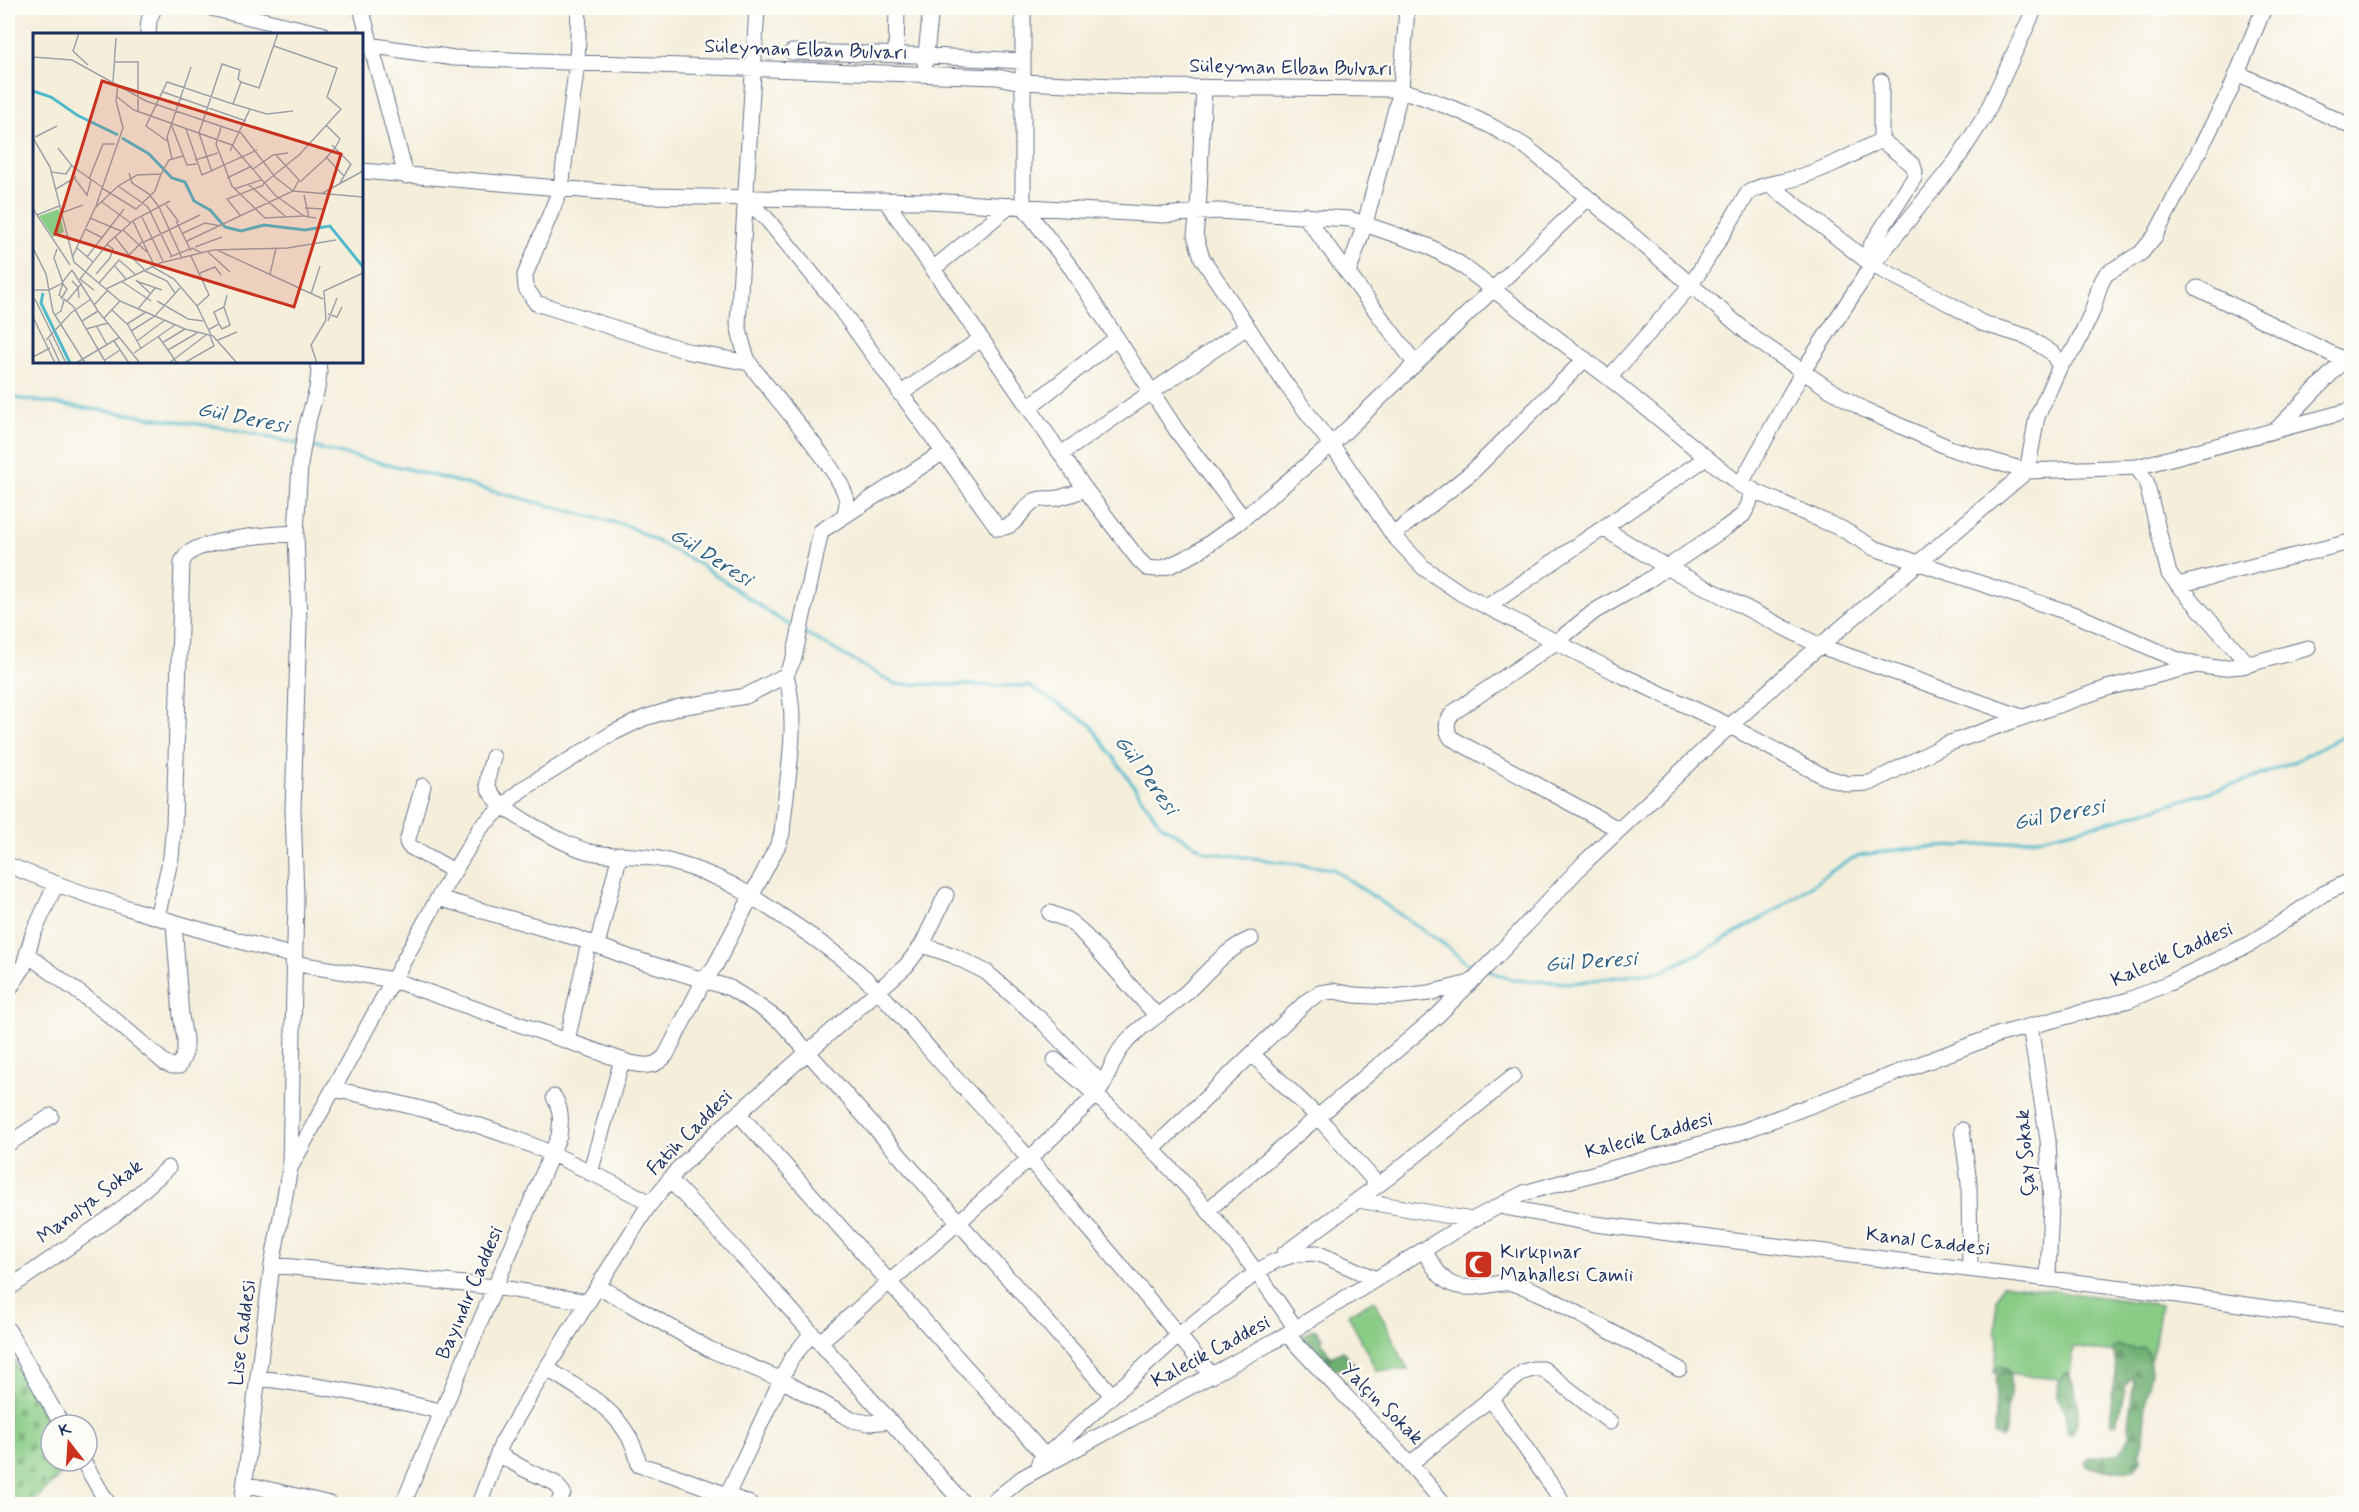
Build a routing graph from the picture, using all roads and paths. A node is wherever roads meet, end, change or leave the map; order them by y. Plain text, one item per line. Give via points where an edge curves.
1 (154, 8) edge
2 (211, 8) edge
3 (361, 8) edge
4 (579, 8) edge
5 (757, 8) edge
6 (897, 8) edge
7 (931, 8) edge
8 (1023, 8) edge
9 (1407, 8) edge
10 (2035, 8) edge
11 (2264, 8) edge
12 (148, 33) edge
13 (318, 33) edge
14 (367, 46) edge
15 (792, 52) dead end
16 (896, 55) junction
17 (926, 56) junction
18 (1022, 61) junction
19 (577, 63) junction
20 (755, 69) junction
21 (2237, 74) junction
22 (924, 75) junction
23 (1881, 81) dead end
24 (1021, 82) junction
25 (1204, 87) junction
26 (1401, 90) junction
27 (2352, 127) edge
28 (1881, 140) junction
29 (363, 171) edge
30 (406, 176) junction
31 (1770, 185) junction
32 (561, 188) junction
33 (1588, 198) junction
34 (745, 199) junction
35 (886, 201) junction
36 (1017, 205) junction
37 (1198, 212) junction
38 (1304, 215) junction
39 (1365, 223) junction
40 (1870, 263) junction
41 (933, 269) junction
42 (1348, 274) junction
43 (1691, 285) junction
44 (1493, 288) junction
45 (2197, 288) dead end
46 (1247, 327) junction
47 (1117, 338) junction
48 (981, 339) junction
49 (2348, 356) edge
50 (1585, 359) junction
51 (318, 363) edge
52 (749, 363) junction
53 (1415, 363) junction
54 (2060, 366) junction
55 (1803, 371) junction
56 (1609, 378) junction
57 (1152, 392) junction
58 (900, 394) junction
59 (1029, 407) junction
60 (2352, 410) edge
61 (2275, 431) junction
62 (1330, 445) junction
63 (942, 453) junction
64 (1061, 454) junction
65 (1706, 458) junction
66 (2137, 467) junction
67 (2027, 471) junction
68 (1746, 487) junction
69 (1085, 489) junction
70 (844, 516) junction
71 (1244, 518) junction
72 (1603, 528) junction
73 (296, 532) junction
74 (1393, 535) junction
75 (2350, 542) edge
76 (1919, 563) junction
77 (1668, 568) junction
78 (2178, 585) junction
79 (1487, 607) junction
80 (1556, 642) junction
81 (1820, 646) junction
82 (2308, 648) dead end
83 (2248, 664) junction
84 (2196, 665) junction
85 (786, 675) junction
86 (2022, 717) junction
87 (1730, 726) junction
88 (494, 757) dead end
89 (423, 786) dead end
90 (503, 805) junction
91 (1618, 829) junction
92 (620, 854) junction
93 (8, 865) edge
94 (454, 871) junction
95 (2352, 880) edge
96 (56, 884) junction
97 (946, 895) dead end
98 (751, 896) junction
99 (438, 898) junction
100 (1050, 914) dead end
101 (157, 917) junction
102 (174, 923) junction
103 (1251, 939) dead end
104 (593, 944) junction
105 (922, 945) junction
106 (28, 955) junction
107 (293, 960) junction
108 (393, 980) junction
109 (705, 980) junction
110 (1470, 983) junction
111 (878, 990) junction
112 (8, 991) edge
113 (1157, 1016) junction
114 (2030, 1026) junction
115 (567, 1041) junction
116 (807, 1053) junction
117 (1252, 1054) junction
118 (622, 1060) junction
119 (1054, 1060) dead end
120 (1513, 1076) dead end
121 (333, 1089) junction
122 (1100, 1090) junction
123 (554, 1097) dead end
124 (738, 1113) junction
125 (51, 1116) dead end
126 (1318, 1117) junction
127 (1962, 1130) dead end
128 (8, 1144) edge
129 (1153, 1149) junction
130 (552, 1154) junction
131 (1028, 1158) junction
132 (168, 1168) dead end
133 (290, 1171) junction
134 (590, 1173) junction
135 (669, 1180) junction
136 (1378, 1185) junction
137 (1358, 1200) junction
138 (651, 1203) junction
139 (1499, 1206) junction
140 (1209, 1209) junction
141 (1472, 1220) junction
142 (958, 1221) junction
143 (1425, 1251) junction
144 (1275, 1261) junction
145 (272, 1265) junction
146 (1970, 1269) junction
147 (1258, 1271) junction
148 (2048, 1278) junction
149 (1376, 1279) junction
150 (889, 1282) junction
151 (598, 1286) junction
152 (495, 1287) junction
153 (8, 1289) edge
154 (588, 1302) junction
155 (2352, 1320) edge
156 (8, 1330) edge
157 (1292, 1332) junction
158 (1179, 1335) junction
159 (816, 1338) junction
160 (546, 1368) junction
161 (1679, 1369) dead end
162 (1212, 1376) junction
163 (259, 1378) junction
164 (782, 1380) junction
165 (1112, 1395) junction
166 (1491, 1399) junction
167 (443, 1412) junction
168 (55, 1413) edge
169 (891, 1421) junction
170 (1610, 1422) dead end
171 (498, 1454) junction
172 (1045, 1456) junction
173 (1411, 1463) junction
174 (90, 1473) edge
175 (1022, 1478) junction
176 (245, 1484) junction
177 (727, 1494) junction
178 (1561, 1499) dead end
179 (108, 1504) edge
180 (243, 1504) edge
181 (330, 1504) edge
182 (403, 1504) edge
183 (478, 1504) edge
184 (558, 1504) edge
185 (750, 1504) edge
186 (964, 1504) edge
187 (990, 1504) edge
188 (1444, 1504) edge

1 - 12 street
2 - 13 street
3 - 14 street
4 - 19 street
5 - 20 street
6 - 16 street
7 - 17 street
8 - 18 street
9 - 26 street
10 - 40 street via 1985,117 1956,161
11 - 21 street
14 - 19 street, Süleyman Elban Bulvarı via 454,58
14 - 30 street
15 - 16 street
16 - 17 street
17 - 18 street
17 - 22 street
18 - 24 street
19 - 20 street, Süleyman Elban Bulvarı
19 - 32 street
20 - 22 street, Süleyman Elban Bulvarı
20 - 34 street
21 - 27 street
21 - 54 street via 2151,242 2135,258 2106,274 2075,348
22 - 24 street, Süleyman Elban Bulvarı via 997,77
23 - 28 street
24 - 25 street, Süleyman Elban Bulvarı
24 - 36 street
25 - 26 street, Süleyman Elban Bulvarı
25 - 37 street
26 - 33 street, Süleyman Elban Bulvarı via 1491,126 1525,146
26 - 39 street
28 - 31 street via 1819,170
28 - 40 street via 1913,165 1915,172 1870,247
29 - 30 street
30 - 32 street
31 - 40 street
31 - 43 street via 1744,196
32 - 34 street
32 - 52 street via 525,275 526,288 536,303 690,352
33 - 43 street, Süleyman Elban Bulvarı
33 - 44 street
34 - 35 street
34 - 52 street via 738,324
34 - 58 street via 823,286
35 - 36 street
35 - 41 street
36 - 37 street via 1162,215
36 - 41 street
36 - 47 street via 1072,269
37 - 38 street
37 - 46 street via 1195,235 1202,258
38 - 39 street
38 - 42 street
39 - 42 street
39 - 44 street via 1428,246
40 - 54 street via 1982,323 2028,337 2052,353
40 - 55 street
41 - 48 street
42 - 53 street
43 - 55 street, Süleyman Elban Bulvarı via 1755,339
43 - 56 street
44 - 50 street
44 - 53 street
45 - 49 street
46 - 57 street
46 - 62 street
47 - 57 street
47 - 59 street
48 - 58 street
48 - 59 street
49 - 61 street
50 - 56 street
50 - 74 street via 1472,472
51 - 73 street via 317,390 300,464
52 - 70 street via 838,482 847,503
53 - 62 street
54 - 67 street via 2037,417
55 - 67 street, Süleyman Elban Bulvarı via 1875,414 1952,449
55 - 68 street
56 - 65 street
57 - 64 street
57 - 71 street
58 - 63 street
59 - 64 street
60 - 61 street, Süleyman Elban Bulvarı
61 - 66 street, Süleyman Elban Bulvarı
62 - 71 street
62 - 74 street
63 - 69 street via 998,528 1015,523 1024,509 1037,500 1056,499
63 - 70 street
64 - 69 street
65 - 68 street
65 - 72 street
66 - 67 street, Süleyman Elban Bulvarı
66 - 78 street via 2145,481 2167,569
67 - 76 street
68 - 76 street via 1842,529 1874,548
68 - 77 street via 1749,504 1743,515
69 - 71 street via 1147,568 1169,566 1196,553
70 - 85 street via 821,531 794,658
72 - 77 street
72 - 79 street
73 - 101 street via 213,543 188,554 182,562 174,824
73 - 107 street via 299,623
74 - 79 street via 1437,579
75 - 78 street
76 - 81 street
76 - 84 street via 2079,616
77 - 80 street via 1595,611
77 - 81 street
78 - 83 street
79 - 80 street
80 - 87 street
80 - 91 street via 1454,712 1448,719 1448,733
81 - 86 street
81 - 87 street
82 - 83 street
83 - 84 street via 2217,668
84 - 86 street via 2107,688
85 - 90 street via 746,696 680,706 644,718 574,756
85 - 98 street via 792,728 782,833
86 - 87 street via 1947,744 1870,783 1848,784 1825,777
87 - 91 street
88 - 90 street via 488,786
89 - 94 street via 407,842
90 - 92 street via 562,843 591,852
90 - 94 street via 480,828
91 - 110 street
92 - 98 street via 685,867
92 - 104 street
93 - 96 street
94 - 99 street
95 - 114 street, Kalecik Caddesi via 2323,894 2252,943 2169,983 2129,1000
96 - 101 street
96 - 106 street via 33,934
97 - 105 street, Fatih Caddesi
98 - 109 street
98 - 111 street via 821,944
99 - 104 street
99 - 108 street
100 - 113 street via 1068,920 1080,930
101 - 102 street
102 - 106 street via 185,1039 185,1053 179,1066 165,1063 108,1014
102 - 107 street
103 - 113 street via 1236,945 1195,986
104 - 109 street
104 - 115 street
105 - 111 street, Fatih Caddesi via 906,966
105 - 122 street via 986,972 1042,1021
106 - 112 street
107 - 108 street
107 - 133 street
108 - 115 street
108 - 121 street
109 - 116 street via 729,988 760,1006 781,1022
109 - 118 street via 659,1064 647,1066
110 - 117 street via 1393,997 1320,993
110 - 126 street
111 - 116 street, Fatih Caddesi
111 - 131 street
113 - 122 street via 1123,1045
114 - 139 street, Kalecik Caddesi via 1730,1136 1542,1187
114 - 148 street, Çay Sokak via 2048,1140
115 - 118 street
116 - 124 street, Fatih Caddesi
116 - 142 street
117 - 126 street
117 - 129 street
118 - 134 street
119 - 122 street
120 - 136 street
121 - 130 street via 418,1107
121 - 133 street
122 - 129 street, Yalçın Sokak
122 - 131 street
123 - 130 street, Bayındır Caddesi via 561,1118 560,1136
124 - 135 street, Fatih Caddesi
124 - 150 street
125 - 128 street
126 - 136 street
126 - 140 street
127 - 146 street via 1969,1183
129 - 140 street, Yalçın Sokak
130 - 134 street
130 - 152 street, Bayındır Caddesi
131 - 142 street
131 - 158 street
132 - 153 street, Manolya Sokak via 117,1213
133 - 145 street, Lise Caddesi
134 - 138 street
135 - 138 street, Fatih Caddesi
135 - 159 street
136 - 137 street
137 - 141 street
137 - 144 street
138 - 151 street, Fatih Caddesi
139 - 141 street, Kalecik Caddesi
139 - 146 street, Kanal Caddesi via 1595,1224
140 - 147 street, Yalçın Sokak
141 - 143 street, Kalecik Caddesi
142 - 150 street
142 - 165 street
143 - 149 street, Kalecik Caddesi
143 - 161 street via 1441,1278 1450,1284 1466,1288 1511,1283 1526,1287
144 - 147 street
144 - 149 street via 1317,1253
145 - 152 street
145 - 163 street, Lise Caddesi
146 - 148 street, Kanal Caddesi
147 - 157 street, Yalçın Sokak
147 - 158 street
148 - 155 street, Kanal Caddesi
149 - 157 street, Kalecik Caddesi
150 - 159 street
150 - 172 street
151 - 154 street, Fatih Caddesi
151 - 164 street via 709,1349
152 - 154 street
152 - 167 street, Bayındır Caddesi
154 - 160 street, Fatih Caddesi
156 - 168 street
157 - 162 street, Kalecik Caddesi
157 - 173 street, Yalçın Sokak via 1330,1382
158 - 162 street
158 - 165 street
159 - 164 street via 791,1359
159 - 169 street
160 - 171 street, Fatih Caddesi
160 - 177 street via 616,1417 629,1435 639,1465
162 - 175 street, Kalecik Caddesi
163 - 167 street via 331,1387
163 - 176 street, Lise Caddesi
164 - 169 street via 852,1420 869,1424
164 - 177 street
165 - 172 street
166 - 170 street via 1523,1372 1543,1369
166 - 173 street
166 - 178 street
167 - 182 street, Bayındır Caddesi
169 - 186 street
171 - 183 street, Fatih Caddesi
171 - 184 street via 555,1483 562,1493
172 - 175 street
173 - 188 street, Yalçın Sokak
174 - 179 street
175 - 187 street, Kalecik Caddesi
176 - 180 street, Lise Caddesi
176 - 181 street
177 - 185 street

